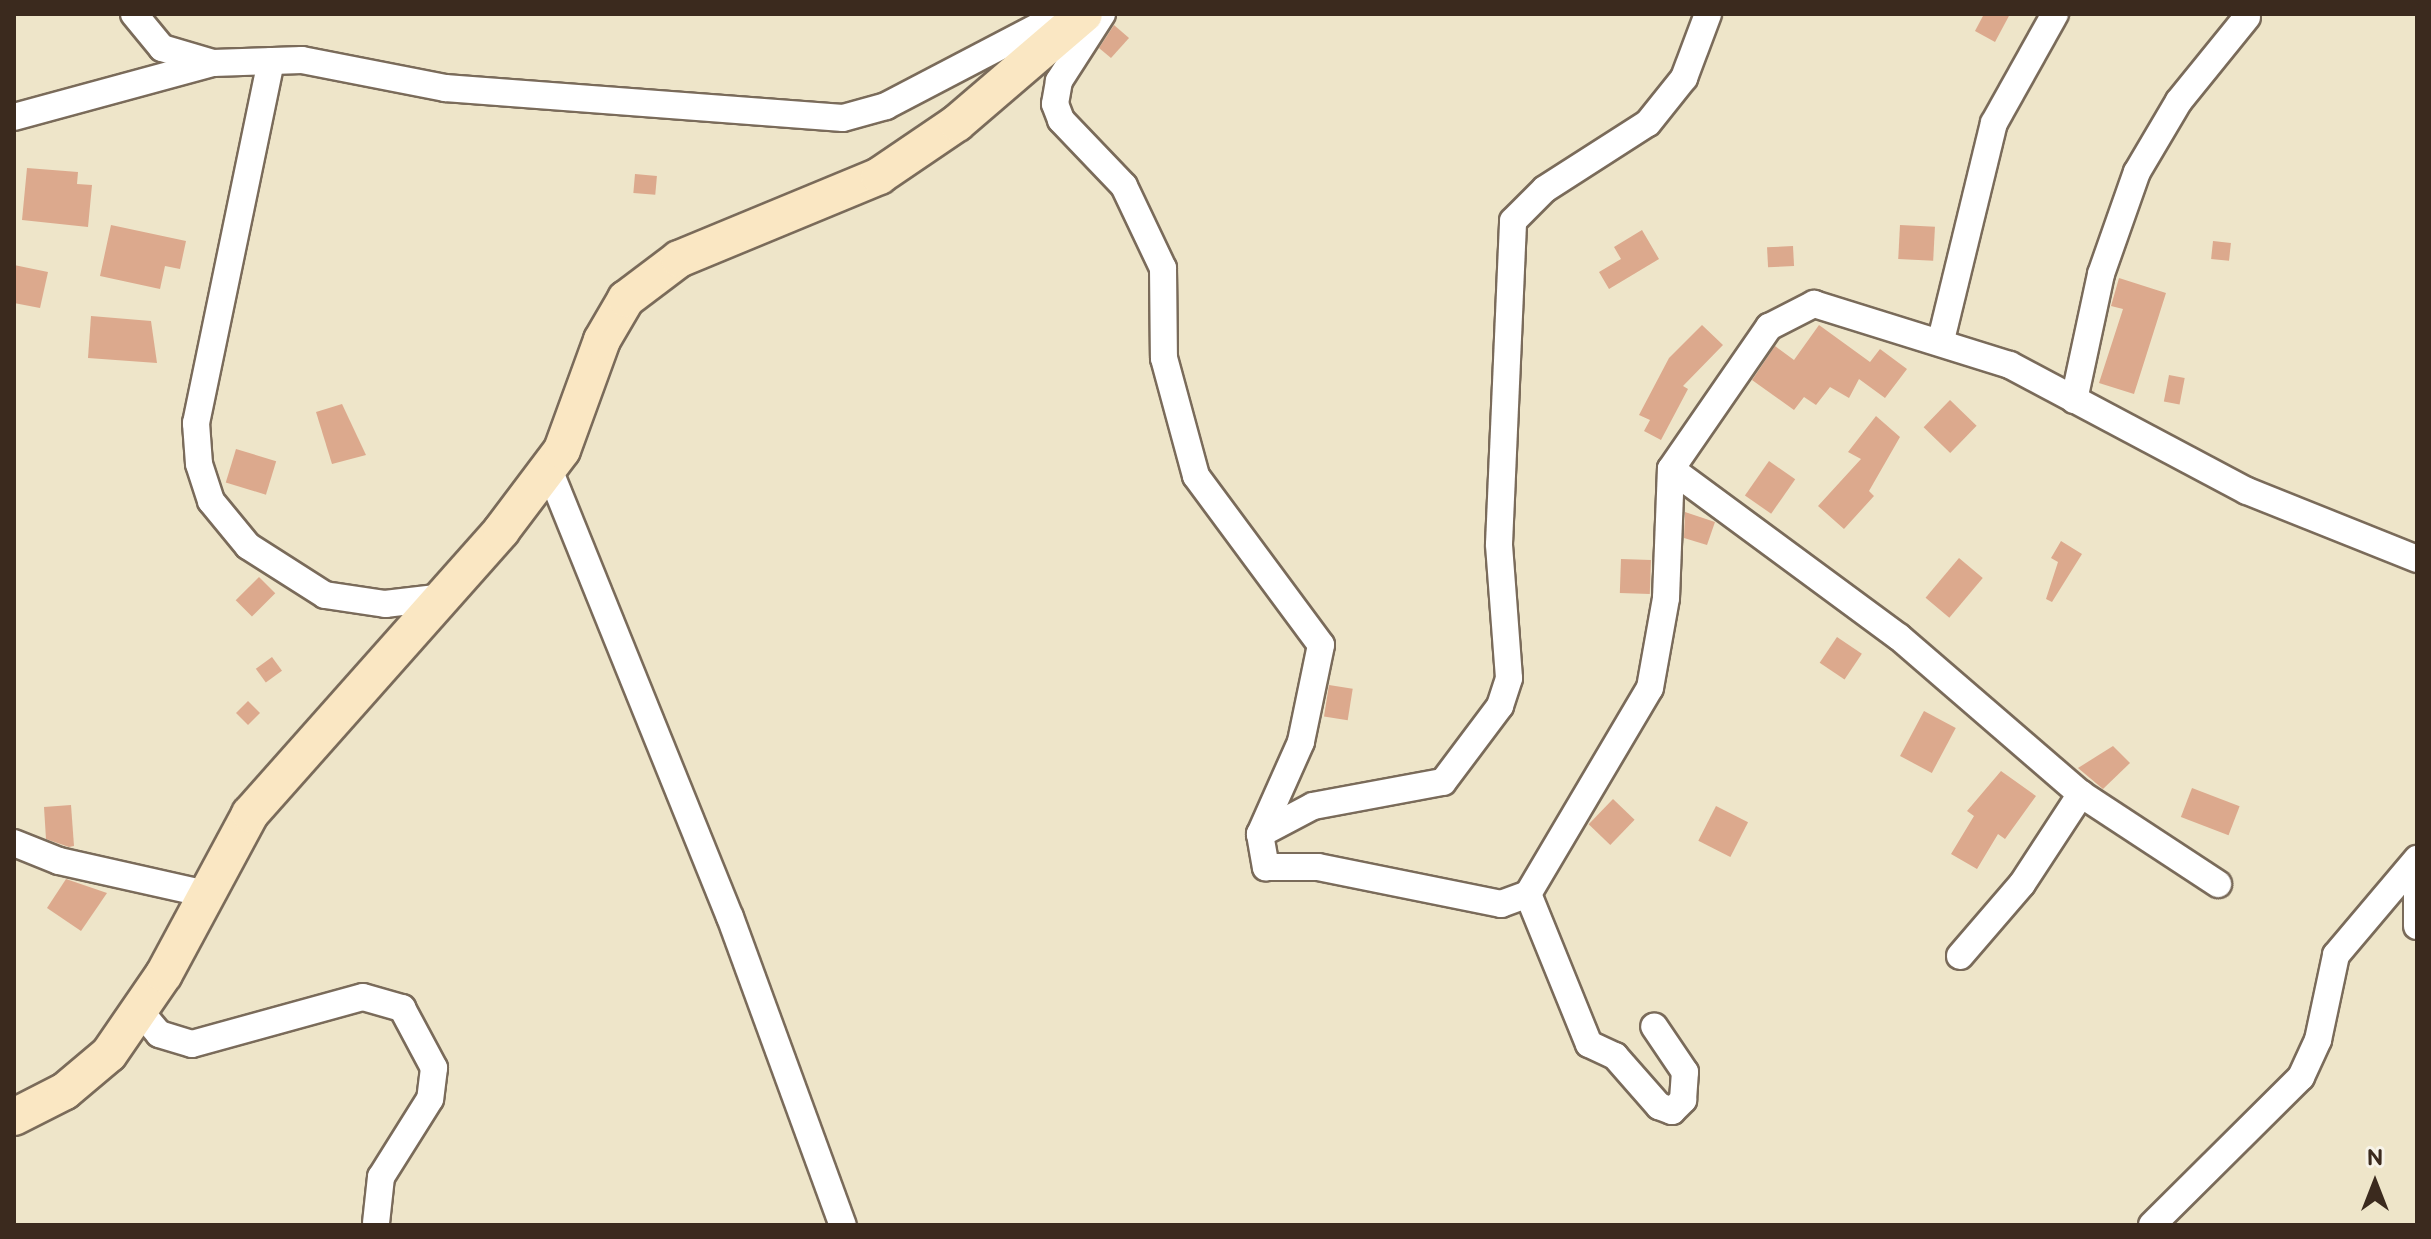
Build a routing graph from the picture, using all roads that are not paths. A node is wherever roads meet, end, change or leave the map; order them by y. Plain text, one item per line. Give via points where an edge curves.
1 (134, 14) edge
2 (1062, 14) edge
3 (1084, 14) edge
4 (1102, 14) edge
5 (1708, 14) edge
6 (2055, 14) edge
7 (2247, 17) dead end
8 (271, 61) junction
9 (213, 63) junction
10 (14, 117) edge
11 (1941, 340) junction
12 (2074, 400) junction
13 (548, 467) junction
14 (1671, 469) junction
15 (2417, 559) edge
16 (443, 597) junction
17 (2081, 794) junction
18 (1260, 834) junction
19 (14, 843) edge
20 (2417, 859) edge
21 (2417, 878) edge
22 (2218, 884) dead end
23 (202, 893) junction
24 (1528, 894) junction
25 (2417, 926) edge
26 (1960, 956) dead end
27 (139, 1010) junction
28 (1654, 1026) dead end
29 (14, 1117) edge
30 (376, 1223) edge
31 (843, 1225) edge
32 (2152, 1225) edge

1 - 9 street via 162,48
2 - 8 street via 886,106 843,118 445,88 302,60
3 - 13 street via 957,123 879,176 647,279 602,340 562,450
4 - 18 street via 1059,81 1055,104 1061,120 1124,186 1163,268 1164,358 1196,476 1321,645 1301,742
5 - 18 street via 1684,78 1648,123 1545,189 1513,221 1499,544 1509,678 1500,706 1443,782 1313,806
6 - 11 street via 1994,123
7 - 12 street via 2179,101 2137,172 2101,274
8 - 9 street
8 - 16 street via 207,360 196,423 199,464 211,501 248,546 325,595 385,604
9 - 10 street
11 - 12 street
11 - 14 street via 1814,304 1769,327
12 - 15 street via 2247,491
13 - 16 street
13 - 31 street via 730,917
14 - 17 street via 1899,637
14 - 24 street via 1666,598 1650,688
16 - 23 street via 250,814
17 - 22 street
17 - 26 street via 2022,884
18 - 24 street via 1258,857 1286,872 1318,867 1501,904
19 - 23 street via 59,861
20 - 32 street via 2336,955 2318,1040 2301,1077
21 - 25 street
23 - 27 street
24 - 28 street via 1589,1044 1615,1056 1672,1111 1683,1100 1685,1072
27 - 29 street via 109,1054 65,1091
27 - 30 street via 159,1034 192,1044 363,997 402,1008 434,1068 430,1099 381,1177

